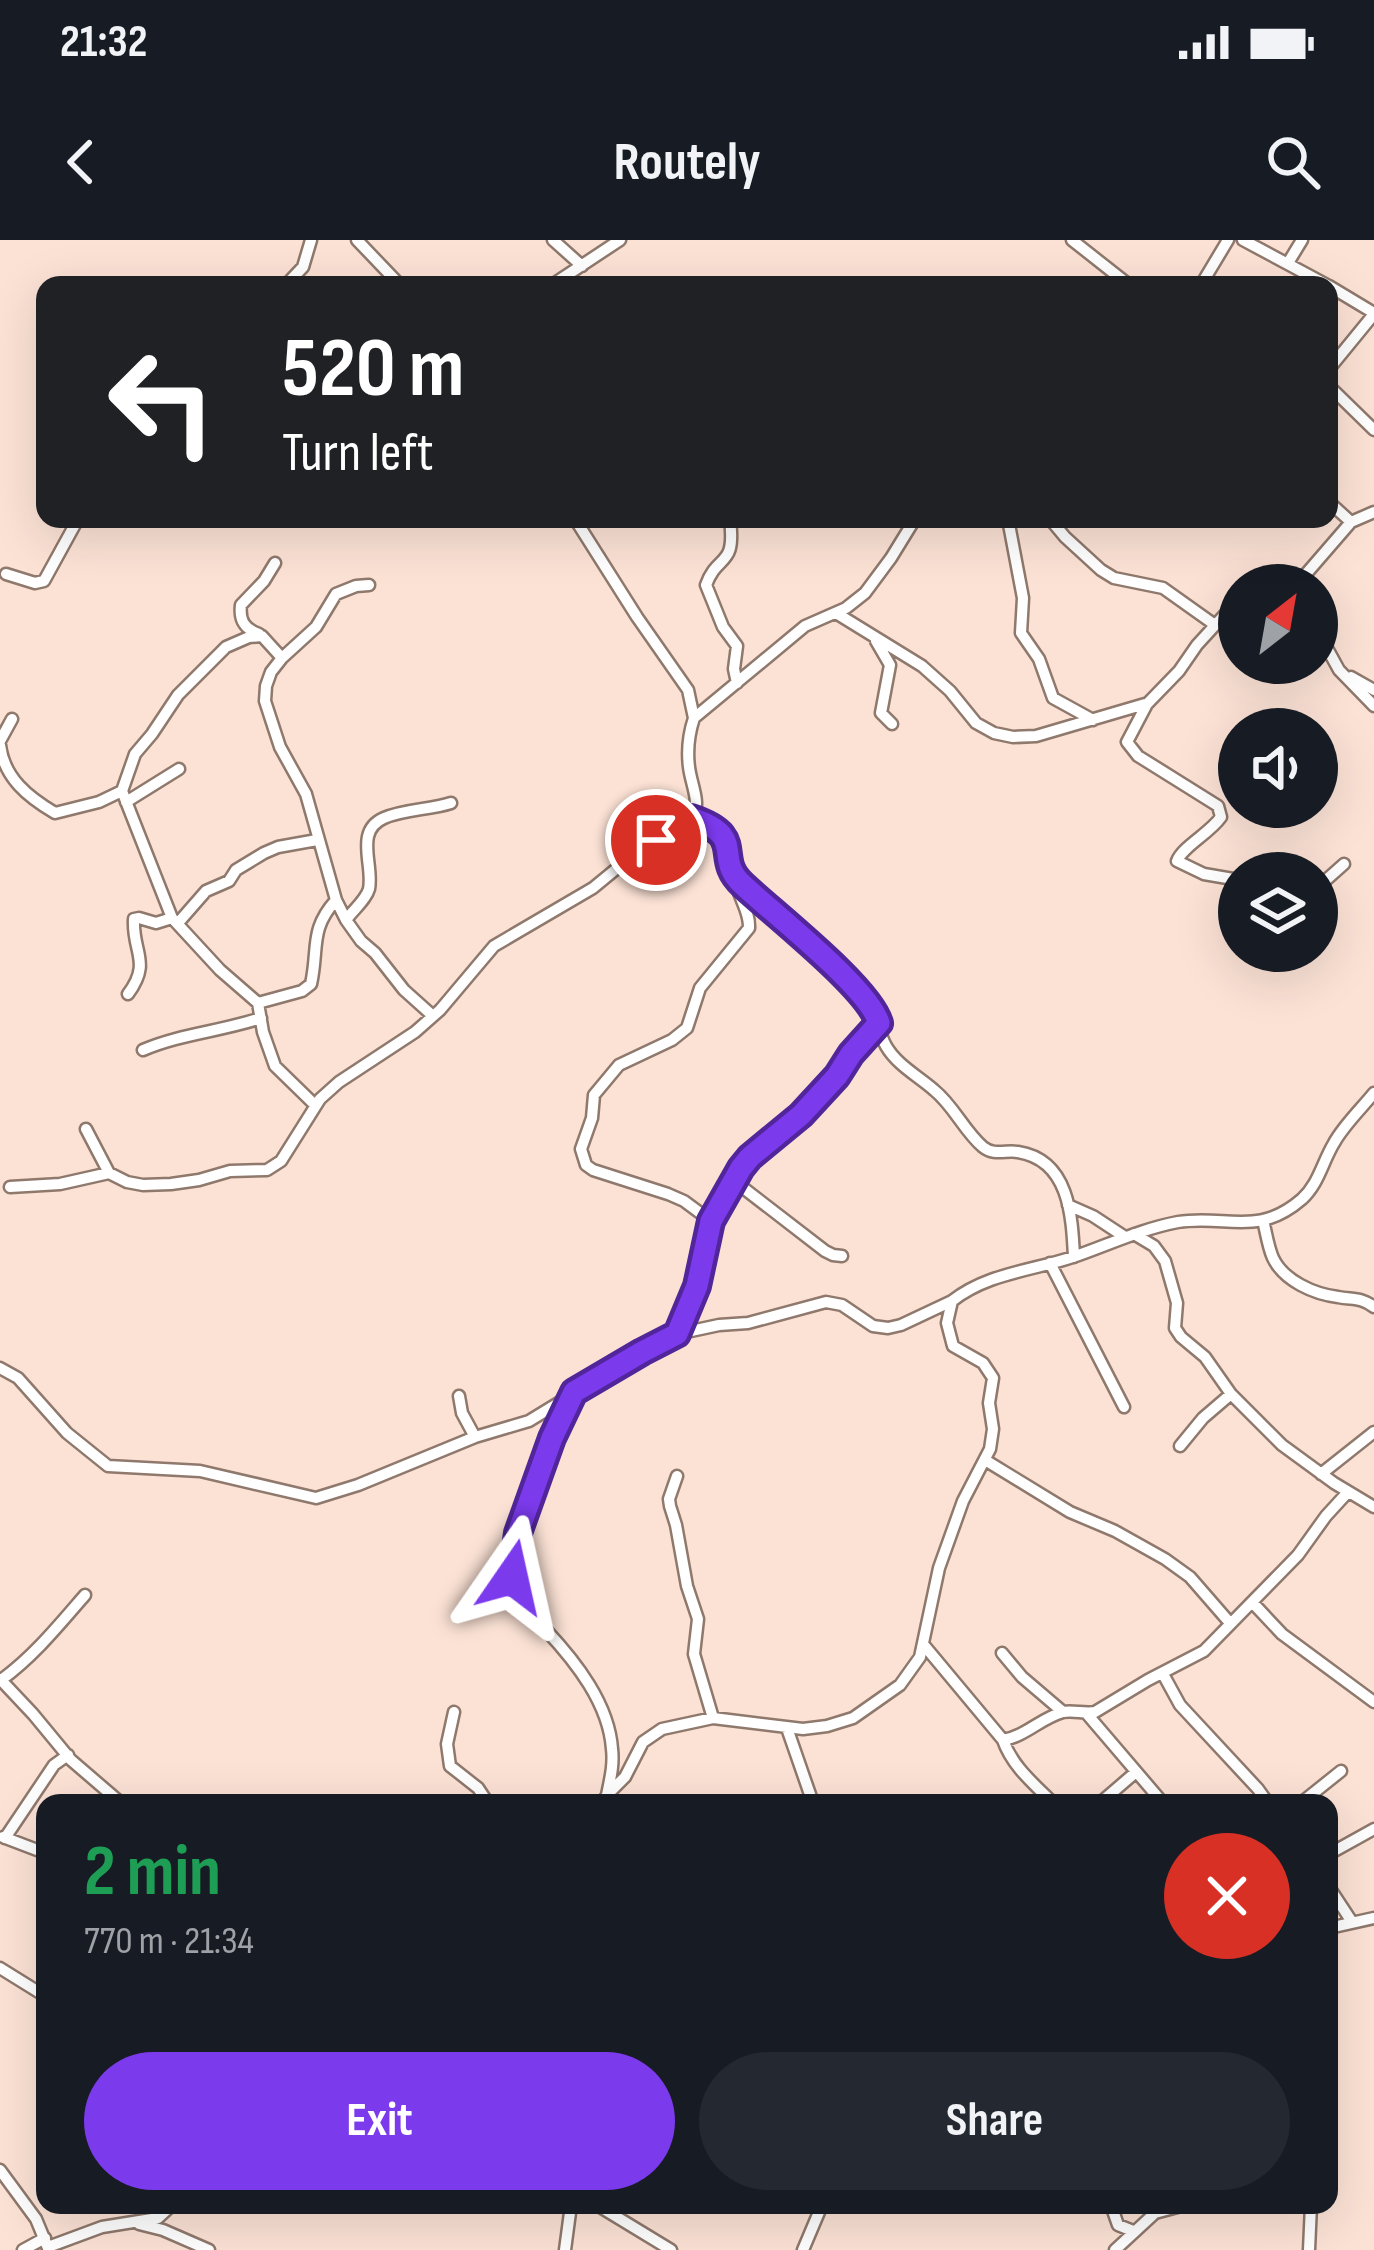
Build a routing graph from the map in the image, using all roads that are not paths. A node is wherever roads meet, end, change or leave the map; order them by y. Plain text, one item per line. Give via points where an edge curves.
1 (311, 240) edge
2 (356, 240) edge
3 (553, 240) edge
4 (620, 240) edge
5 (1073, 240) edge
6 (1228, 240) edge
7 (1243, 240) edge
8 (1303, 240) edge
9 (1288, 263) junction
10 (581, 266) junction
11 (294, 276) edge
12 (391, 276) edge
13 (566, 276) edge
14 (1118, 276) edge
15 (1206, 276) edge
16 (1311, 276) edge
17 (1338, 292) edge
18 (1374, 314) edge
19 (1338, 358) edge
20 (1338, 395) edge
21 (1374, 430) edge
22 (1338, 510) edge
23 (1374, 512) edge
24 (1351, 522) junction
25 (73, 528) edge
26 (580, 528) edge
27 (731, 528) edge
28 (909, 528) edge
29 (1010, 528) edge
30 (1057, 528) edge
31 (275, 563) dead end
32 (1318, 564) edge
33 (6, 574) dead end
34 (369, 585) dead end
35 (836, 613) junction
36 (1218, 622) edge
37 (1215, 625) junction
38 (262, 636) junction
39 (874, 638) junction
40 (282, 658) junction
41 (1339, 670) joint
42 (737, 683) junction
43 (688, 690) junction
44 (1374, 690) edge
45 (720, 697) junction
46 (1147, 704) junction
47 (1374, 706) edge
48 (694, 718) junction
49 (12, 719) dead end
50 (1093, 720) junction
51 (892, 724) dead end
52 (0, 743) edge
53 (179, 769) dead end
54 (124, 796) junction
55 (451, 803) dead end
56 (691, 818) junction
57 (317, 840) junction
58 (1344, 864) dead end
59 (1338, 869) edge
60 (1218, 876) edge
61 (736, 879) junction
62 (336, 900) junction
63 (346, 920) junction
64 (175, 921) junction
65 (128, 994) dead end
66 (258, 1003) junction
67 (433, 1016) junction
68 (261, 1018) junction
69 (879, 1023) junction
70 (143, 1050) dead end
71 (1374, 1093) edge
72 (315, 1105) junction
73 (86, 1130) dead end
74 (109, 1173) junction
75 (734, 1180) junction
76 (10, 1187) dead end
77 (1069, 1204) junction
78 (1263, 1220) junction
79 (711, 1221) junction
80 (1129, 1235) junction
81 (842, 1256) dead end
82 (1074, 1257) junction
83 (1050, 1263) junction
84 (952, 1301) junction
85 (1374, 1307) edge
86 (677, 1334) junction
87 (0, 1369) edge
88 (574, 1392) junction
89 (1232, 1394) junction
90 (458, 1396) dead end
91 (1124, 1407) dead end
92 (1374, 1432) edge
93 (476, 1437) junction
94 (1180, 1445) dead end
95 (985, 1460) junction
96 (1321, 1474) junction
97 (677, 1476) dead end
98 (1348, 1492) junction
99 (1374, 1507) edge
100 (85, 1595) dead end
101 (1252, 1602) junction
102 (1230, 1623) junction
103 (923, 1644) junction
104 (1002, 1653) dead end
105 (1163, 1674) junction
106 (0, 1680) edge
107 (1374, 1702) edge
108 (454, 1712) dead end
109 (1063, 1712) junction
110 (1088, 1714) junction
111 (713, 1718) junction
112 (787, 1728) junction
113 (1004, 1740) junction
114 (68, 1755) junction
115 (1341, 1771) dead end
116 (1136, 1772) junction
117 (110, 1794) edge
118 (482, 1794) edge
119 (605, 1794) edge
120 (609, 1794) edge
121 (809, 1794) edge
122 (1044, 1794) edge
123 (1110, 1794) edge
124 (1155, 1794) edge
125 (1262, 1794) edge
126 (1312, 1794) edge
127 (1374, 1829) edge
128 (2, 1837) edge
129 (1338, 1849) edge
130 (36, 1850) edge
131 (1338, 1901) edge
132 (1374, 1918) edge
133 (1352, 1922) junction
134 (1338, 1926) edge
135 (0, 1968) edge
136 (36, 1990) edge
137 (0, 2170) edge
138 (162, 2214) edge
139 (570, 2214) edge
140 (612, 2214) edge
141 (818, 2214) edge
142 (1114, 2214) edge
143 (1154, 2214) edge
144 (1311, 2214) edge
145 (136, 2223) junction
146 (1133, 2231) junction
147 (47, 2245) edge
148 (23, 2250) edge
149 (209, 2250) edge
150 (565, 2250) edge
151 (671, 2250) edge
152 (803, 2250) edge
153 (1115, 2250) edge
154 (1309, 2250) edge

1 - 11 street
2 - 12 street
3 - 10 street
4 - 10 street
5 - 14 street
6 - 15 street
7 - 9 street
8 - 9 street
9 - 16 street
10 - 13 street
17 - 18 street
18 - 19 street
20 - 21 street
22 - 24 street
23 - 24 street
24 - 32 street
25 - 33 street via 44,581
26 - 43 street
27 - 42 street via 732,548 706,585 736,646
28 - 35 street via 865,593
29 - 50 street via 1021,633 1053,698
30 - 37 street via 1114,578 1162,588
31 - 38 street via 241,605 245,627
34 - 40 street via 336,594
35 - 39 street
35 - 42 street via 805,626
36 - 37 street
37 - 46 street
38 - 40 street
38 - 54 street via 226,647 178,695 135,754
39 - 50 street via 922,666 994,733 1036,736
39 - 51 street via 890,665 880,704
40 - 57 street via 265,701
41 - 44 street
41 - 47 street
42 - 45 street
43 - 45 street
43 - 48 street
45 - 48 street
46 - 50 street
46 - 60 street via 1127,742 1218,806 1217,823 1178,861
48 - 56 street via 688,764 698,809
49 - 52 street
52 - 54 street via 3,765 23,792 56,813
53 - 54 street
54 - 64 street
55 - 63 street via 371,828 369,887
56 - 61 street via 721,833
56 - 67 street via 504,939
57 - 62 street
57 - 64 street via 272,849
58 - 59 street
61 - 69 street via 869,1003
61 - 79 street via 749,928 700,988 687,1028 619,1065 594,1095 581,1150 593,1170 668,1194
62 - 63 street
62 - 66 street via 317,930 311,984
63 - 67 street
64 - 65 street via 133,922 142,967
64 - 66 street
66 - 68 street
67 - 72 street
68 - 70 street
68 - 72 street via 275,1066
69 - 75 street
69 - 77 street via 886,1047 981,1146 1047,1165
71 - 78 street via 1336,1138 1312,1188
72 - 74 street via 267,1170 143,1185
73 - 74 street
74 - 76 street
75 - 79 street
75 - 81 street
77 - 80 street
77 - 82 street
78 - 80 street via 1180,1222
78 - 85 street via 1274,1261 1288,1277
79 - 86 street
80 - 82 street
80 - 89 street via 1166,1261 1175,1328
82 - 83 street
83 - 84 street via 998,1276
83 - 91 street
84 - 86 street via 888,1328 835,1302
84 - 95 street via 953,1346 993,1378
86 - 88 street
87 - 93 street via 108,1466 200,1472 308,1498
88 - 93 street via 529,1421
88 - 119 street via 518,1533 512,1577 522,1606 569,1654 610,1732
89 - 94 street
89 - 96 street
90 - 93 street
92 - 96 street
95 - 102 street via 1166,1559
95 - 103 street via 939,1568
96 - 98 street
97 - 111 street via 670,1506
98 - 99 street
98 - 101 street
100 - 106 street
101 - 102 street
101 - 107 street
102 - 105 street via 1204,1651
103 - 112 street via 900,1685 853,1718
103 - 113 street
104 - 109 street
105 - 110 street
105 - 125 street via 1180,1705
106 - 114 street
108 - 118 street via 450,1766
109 - 110 street
109 - 113 street
110 - 116 street
111 - 112 street
111 - 120 street via 651,1735
112 - 121 street
113 - 122 street
114 - 117 street
114 - 128 street
115 - 126 street
116 - 123 street
116 - 124 street
127 - 129 street
128 - 130 street
131 - 133 street
132 - 133 street
133 - 134 street
135 - 136 street
137 - 147 street
138 - 145 street
139 - 150 street
140 - 151 street
141 - 152 street
142 - 146 street
143 - 146 street
144 - 154 street
145 - 147 street
145 - 149 street
146 - 153 street
147 - 148 street

